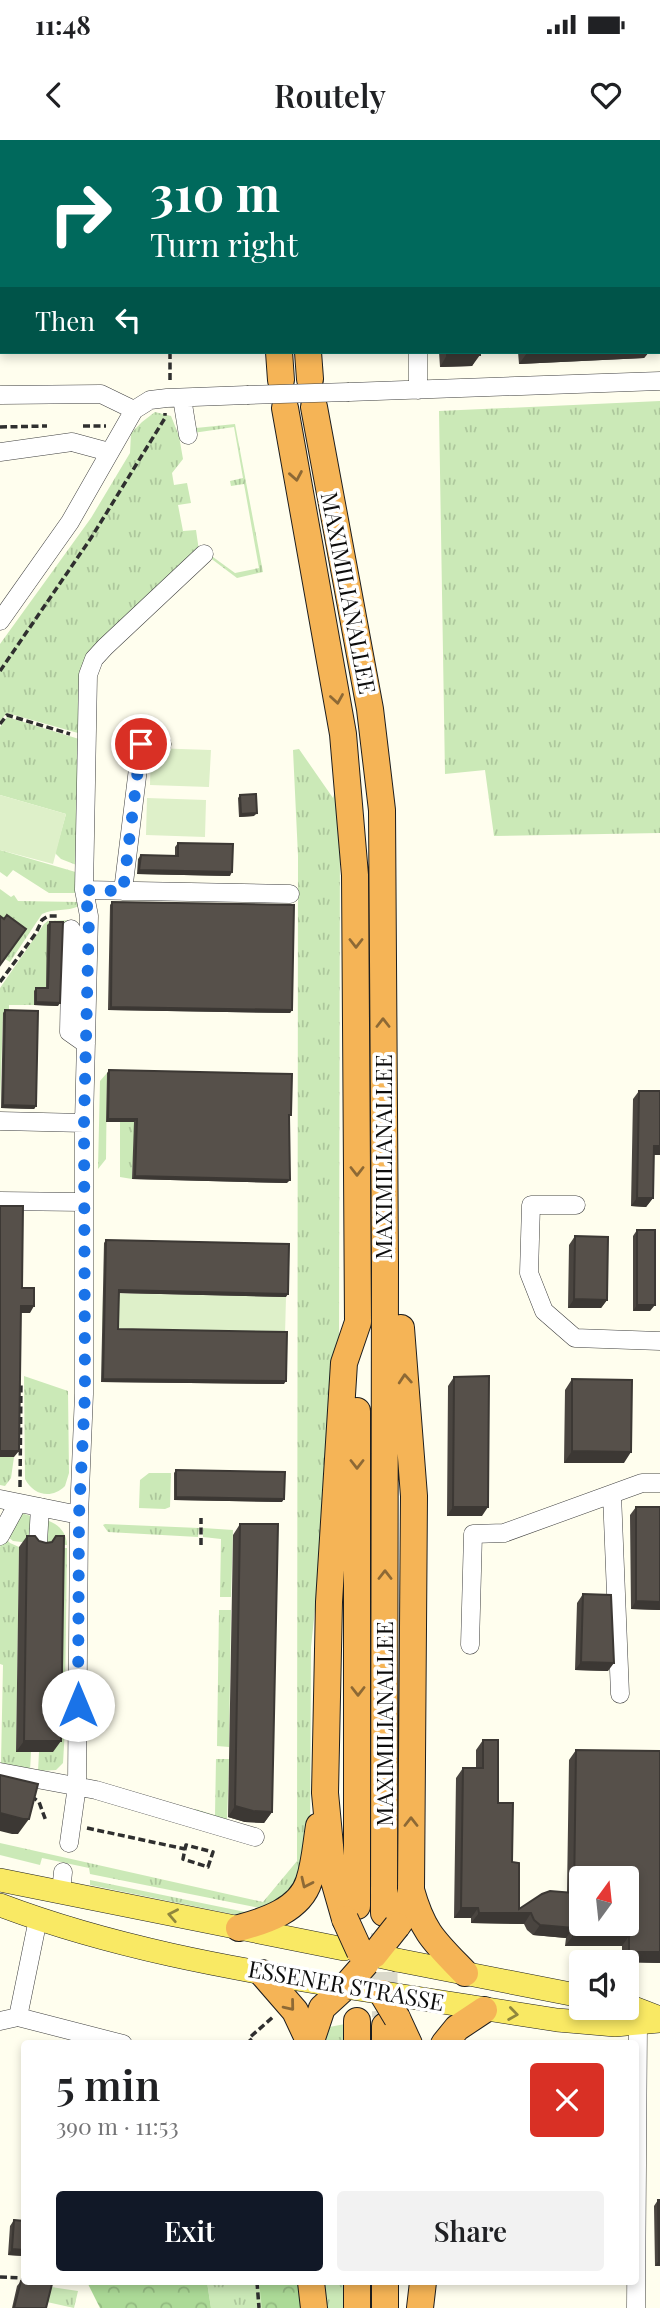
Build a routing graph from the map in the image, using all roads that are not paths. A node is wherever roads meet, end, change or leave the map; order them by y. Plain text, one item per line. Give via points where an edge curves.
1 (279, 354) edge
2 (308, 354) edge
3 (418, 354) edge
4 (310, 379) dead end
5 (281, 380) dead end
6 (660, 381) edge
7 (418, 390) junction
8 (0, 396) edge
9 (174, 398) junction
10 (314, 407) dead end
11 (285, 408) dead end
12 (134, 410) junction
13 (188, 435) dead end
14 (0, 452) edge
15 (110, 452) junction
16 (204, 554) dead end
17 (1, 617) edge
18 (162, 744) dead end
19 (84, 890) junction
20 (123, 891) junction
21 (290, 894) dead end
22 (71, 929) dead end
23 (86, 1044) junction
24 (0, 1121) edge
25 (84, 1123) junction
26 (0, 1201) edge
27 (83, 1202) junction
28 (576, 1205) dead end
29 (385, 1262) junction
30 (358, 1322) junction
31 (660, 1341) edge
32 (660, 1483) edge
33 (612, 1494) junction
34 (0, 1499) edge
35 (18, 1503) junction
36 (40, 1507) junction
37 (79, 1515) junction
38 (0, 1535) edge
39 (38, 1543) edge
40 (470, 1645) dead end
41 (620, 1694) dead end
42 (0, 1772) edge
43 (77, 1786) junction
44 (325, 1793) junction
45 (255, 1837) dead end
46 (69, 1843) dead end
47 (0, 1880) edge
48 (411, 1890) junction
49 (0, 1905) edge
50 (351, 1912) junction
51 (38, 1919) junction
52 (391, 1920) junction
53 (239, 1928) junction
54 (368, 1956) junction
55 (262, 1973) junction
56 (465, 1973) junction
57 (345, 1987) junction
58 (569, 1994) edge
59 (484, 2010) junction
60 (389, 2015) edge
61 (18, 2017) junction
62 (646, 2017) edge
63 (0, 2021) edge
64 (107, 2040) edge
65 (309, 2040) edge
66 (311, 2040) edge
67 (406, 2040) edge
68 (447, 2040) edge
69 (639, 2172) edge
70 (311, 2285) edge
71 (357, 2285) edge
72 (385, 2285) edge
73 (423, 2285) edge
74 (636, 2285) edge
75 (314, 2308) edge
76 (357, 2308) edge
77 (385, 2308) edge
78 (420, 2308) edge
79 (636, 2308) edge

1 - 5 highway
2 - 4 highway
3 - 7 street
6 - 7 street
7 - 9 street, bridge
8 - 12 street via 101,394
9 - 12 street via 149,400
9 - 13 street
29 -> 10 highway, MAXIMILIANALLEE via 382,810 370,709
11 -> 30 highway, MAXIMILIANALLEE via 343,734 355,875
12 - 15 street
14 - 15 street via 72,442
15 - 17 street via 70,522
16 - 19 street via 94,659 88,675
18 - 20 street via 141,744
19 - 20 street
19 - 23 street via 89,916
20 - 21 street
22 - 23 street via 69,1032
23 - 25 street
24 - 25 street
25 - 27 street
26 - 27 street
27 - 37 street via 85,1394
28 - 31 street via 531,1205 528,1273 544,1311 575,1338
48 -> 29 highway via 414,1496 400,1298
52 -> 29 highway, MAXIMILIANALLEE
30 - 44 highway via 344,1363 340,1418 329,1602
30 -> 50 highway, MAXIMILIANALLEE
32 - 33 street via 642,1483
33 - 40 street via 504,1533 472,1534
33 - 41 street
34 - 35 street
35 - 36 street
35 - 38 street
36 - 37 street
36 - 39 street
37 - 43 street
42 - 43 street
43 - 45 street
43 - 46 street
44 - 50 highway via 333,1877
44 -> 53 highway via 309,1883 278,1915
53 -> 47 main road, ESSENER STRASSE via 62,1882
48 - 52 highway via 406,1913
48 - 56 highway via 419,1919 432,1939
49 - 51 main road, ESSENER STRASSE
50 - 54 highway, bridge
51 - 55 main road, ESSENER STRASSE via 119,1943
51 - 61 street
52 - 54 highway, bridge
53 - 54 main road, ESSENER STRASSE
54 - 56 main road, ESSENER STRASSE
54 - 57 highway, bridge
54 - 60 highway
55 - 57 main road, ESSENER STRASSE
55 -> 65 highway via 303,2024
56 - 58 main road, ESSENER STRASSE
57 - 60 main road, ESSENER STRASSE, bridge
57 - 66 highway via 322,2008
59 - 60 main road, ESSENER STRASSE
59 -> 62 main road, ESSENER STRASSE via 615,2025
59 - 68 highway
60 - 67 highway
61 - 63 street
61 - 64 street
62 - 69 street
70 - 75 highway
71 - 76 highway
72 - 77 highway
73 - 78 highway
74 - 79 street

